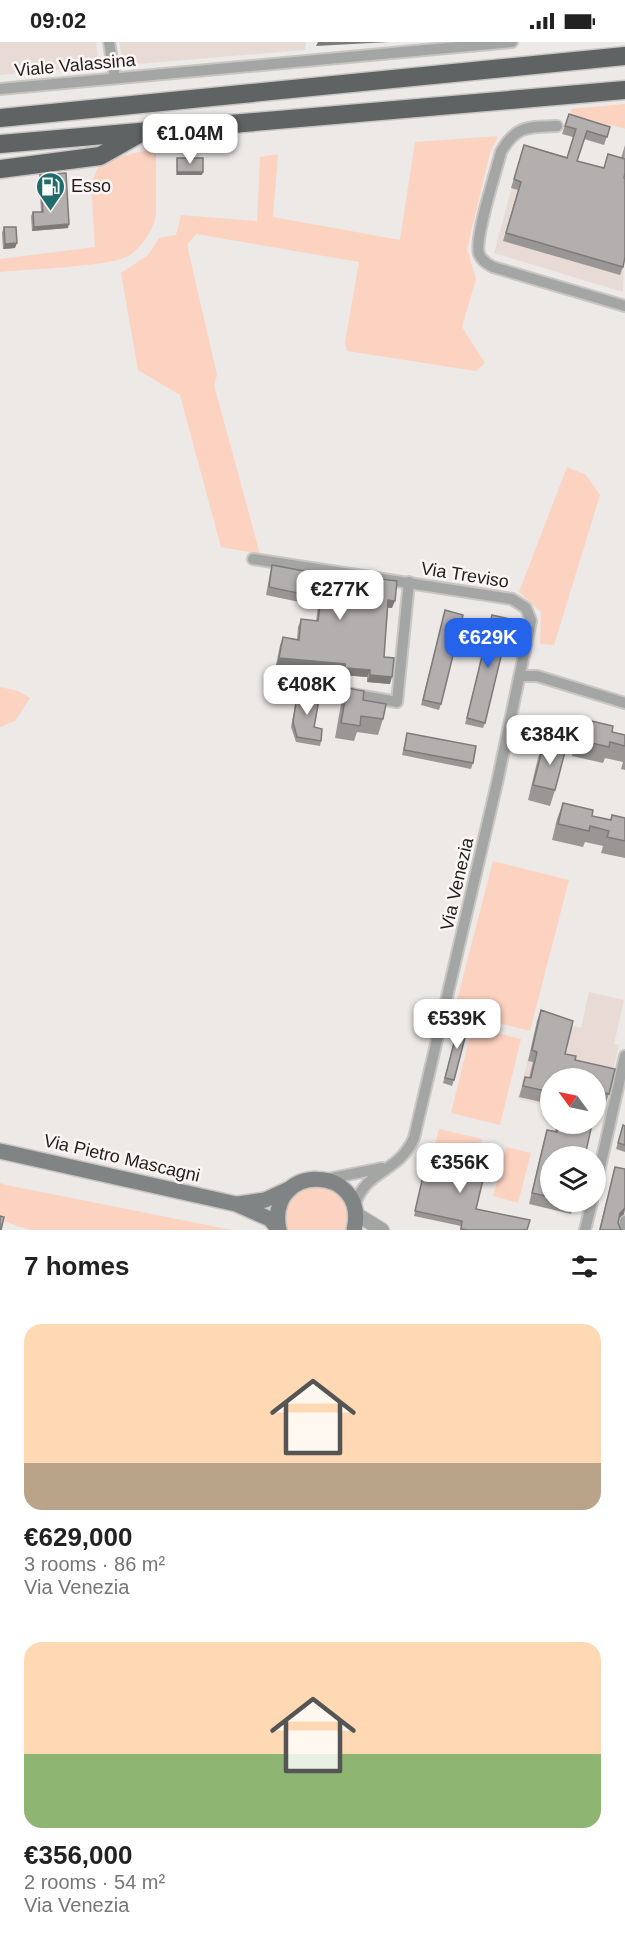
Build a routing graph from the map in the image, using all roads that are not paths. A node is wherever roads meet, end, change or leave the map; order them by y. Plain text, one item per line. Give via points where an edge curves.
1 (109, 42) edge
2 (512, 42) edge
3 (425, 46) edge
4 (625, 56) edge
5 (116, 78) junction
6 (0, 89) edge
7 (625, 90) edge
8 (0, 109) edge
9 (83, 111) junction
10 (0, 118) edge
11 (557, 126) dead end
12 (144, 131) junction
13 (0, 144) edge
14 (0, 169) edge
15 (625, 306) edge
16 (253, 559) dead end
17 (409, 582) junction
18 (526, 608) joint
19 (521, 676) junction
20 (284, 682) dead end
21 (625, 703) edge
22 (625, 1056) edge
23 (605, 1146) edge
24 (0, 1151) edge
25 (397, 1163) junction
26 (327, 1180) junction
27 (289, 1189) junction
28 (236, 1204) junction
29 (590, 1212) edge
30 (355, 1217) edge
31 (625, 1221) edge
32 (279, 1230) edge
33 (382, 1230) edge
34 (585, 1230) edge
35 (623, 1230) edge

1 - 5 street
2 - 3 street, Viale Valassina
3 - 5 street, Viale Valassina
4 - 9 highway
5 - 6 street, Viale Valassina
7 - 12 highway
8 - 9 highway
9 - 10 highway
11 - 15 street via 530,127 517,131 507,141 478,243 483,261
12 - 13 highway
12 - 14 highway via 100,156
16 - 17 street, Via Treviso
17 - 18 street, Via Treviso via 512,599
17 - 20 street via 397,702
18 - 19 street, Via Venezia via 531,621
19 - 21 street via 537,676
19 - 25 street, Via Venezia via 414,1138
22 - 23 street
24 - 28 main road, Via Pietro Mascagni
25 - 26 street
25 - 30 street, Via Venezia via 368,1181
26 - 27 main road, Via Pietro Mascagni via 303,1181
26 - 30 main road via 344,1190
27 - 28 main road, Via Pietro Mascagni via 265,1200
27 - 32 main road via 278,1213
28 - 32 main road, Via Pietro Mascagni via 270,1219
29 - 34 street
30 - 33 street
31 - 35 street

